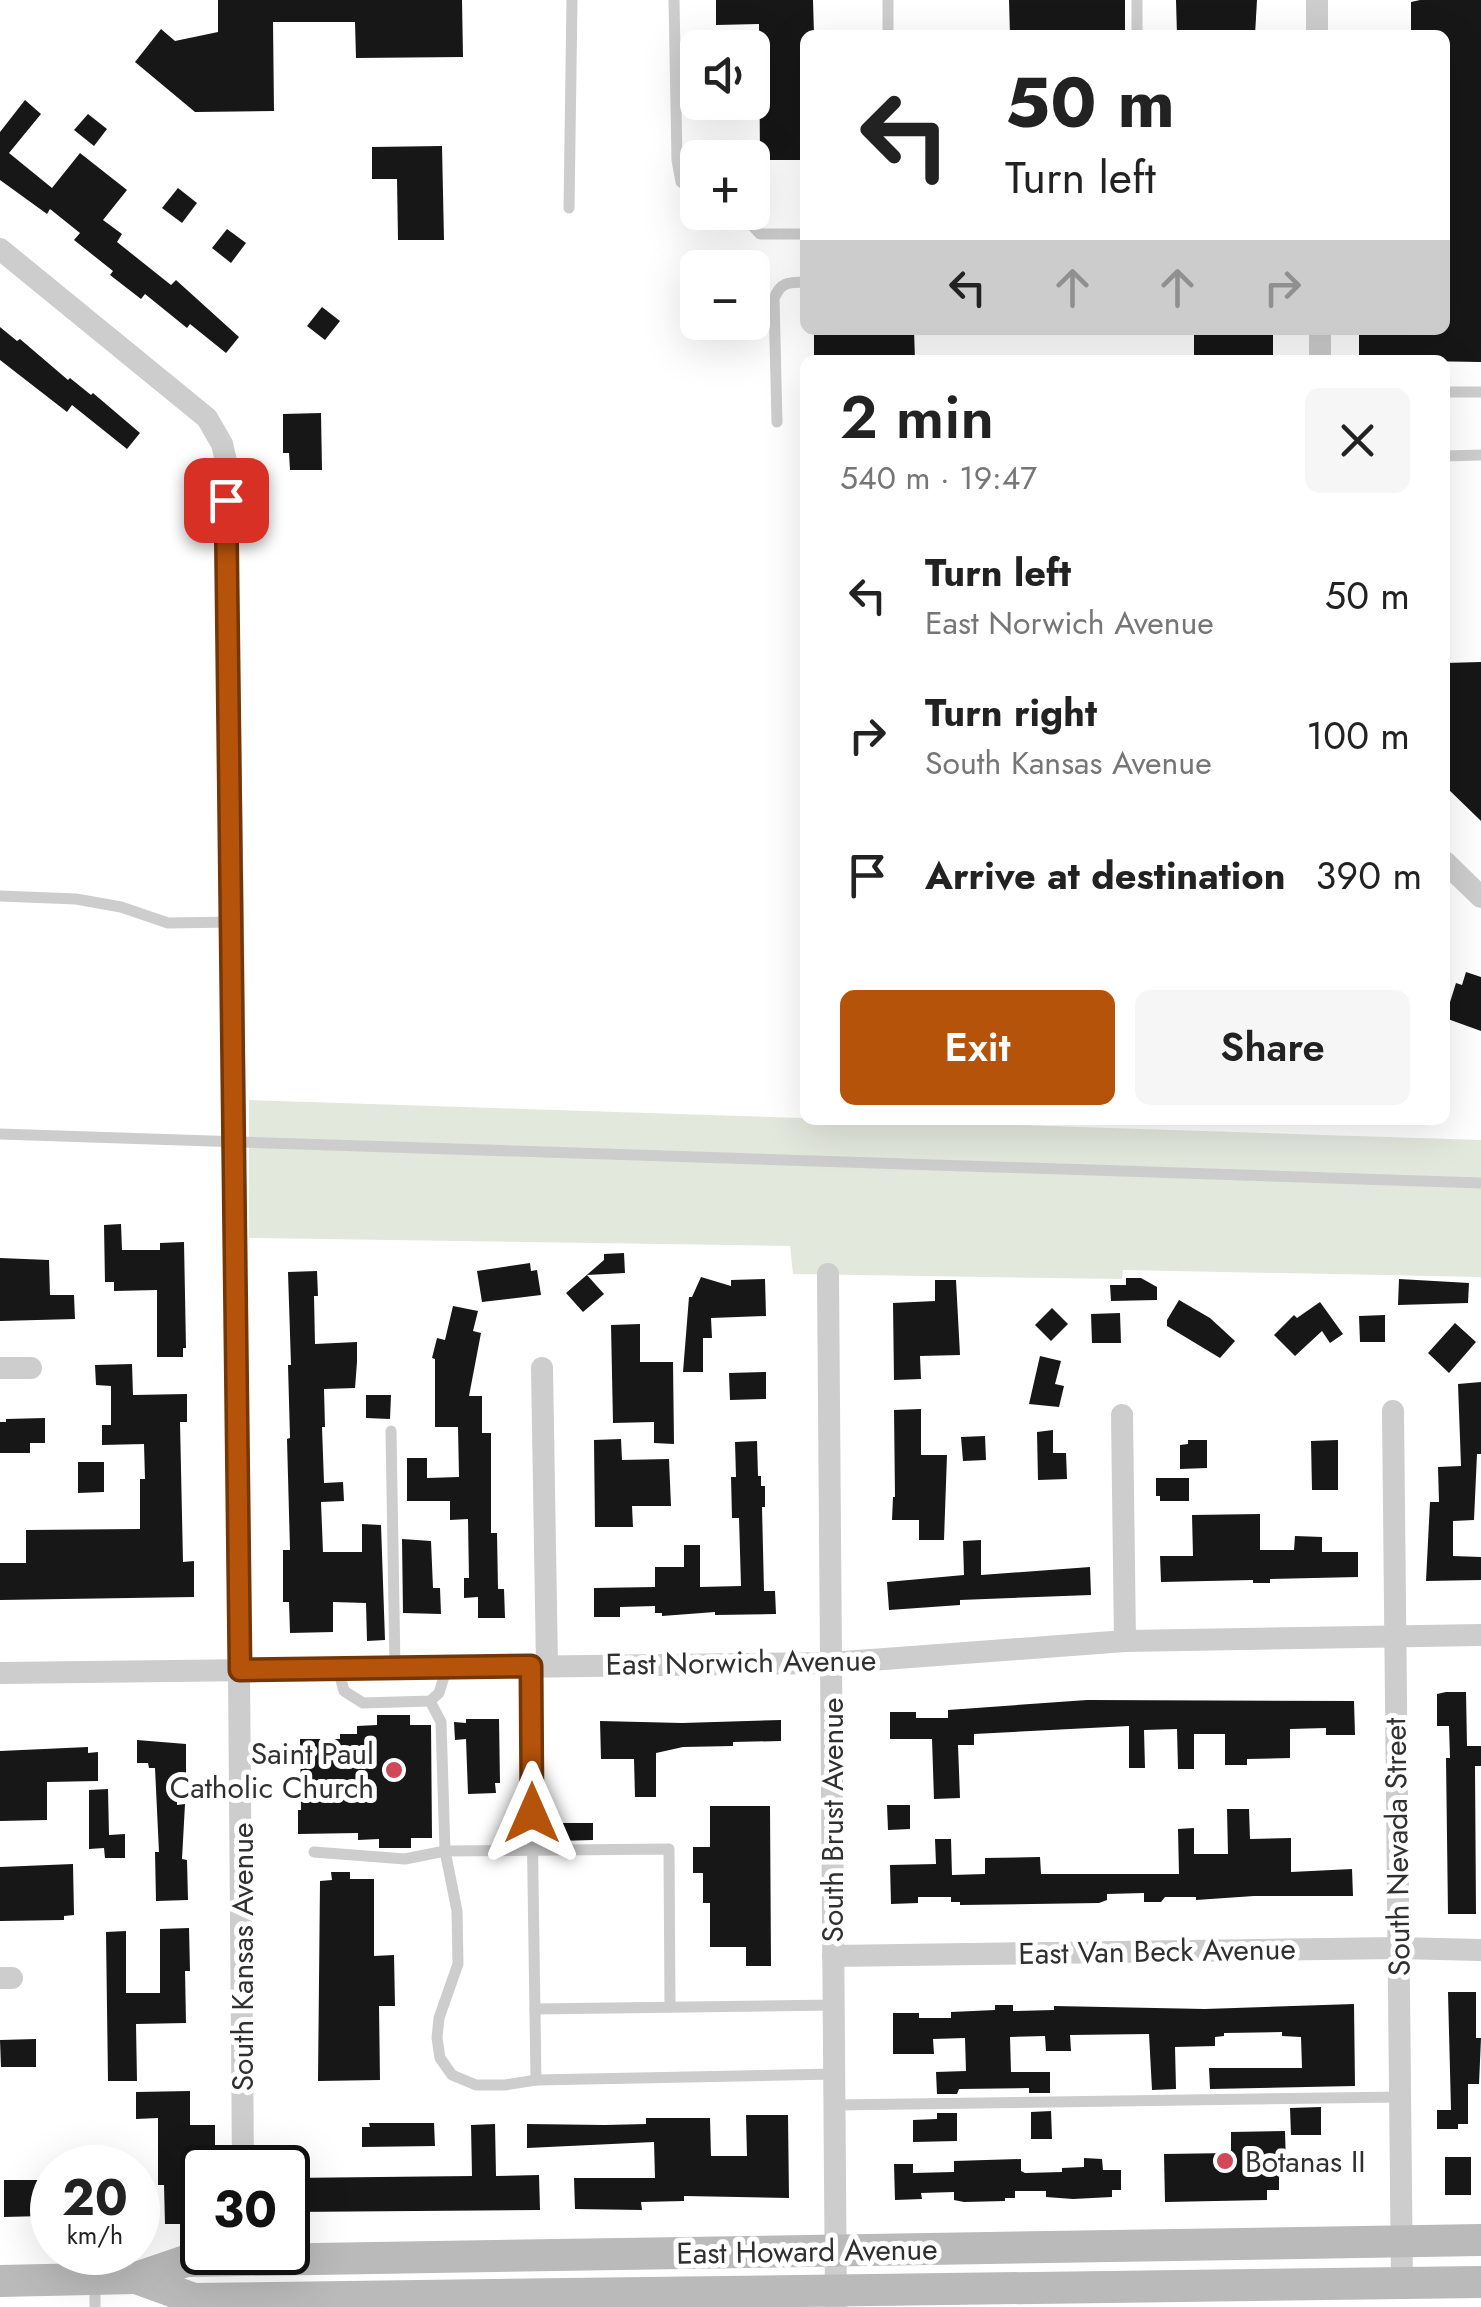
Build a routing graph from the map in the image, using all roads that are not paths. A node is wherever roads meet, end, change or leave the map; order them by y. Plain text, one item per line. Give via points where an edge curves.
1 (572, 0) edge
2 (674, 0) edge
3 (888, 0) edge
4 (1136, 0) edge
5 (1317, 0) edge
6 (888, 30) edge
7 (1137, 30) edge
8 (1317, 30) edge
9 (680, 176) edge
10 (569, 208) dead end
11 (756, 230) edge
12 (800, 234) edge
13 (0, 249) edge
14 (800, 282) edge
15 (1450, 392) edge
16 (1481, 392) edge
17 (777, 422) dead end
18 (1481, 455) edge
19 (1450, 456) edge
20 (1450, 867) edge
21 (0, 896) edge
22 (1481, 897) edge
23 (233, 922) junction
24 (0, 1134) edge
25 (234, 1141) junction
26 (1481, 1183) edge
27 (828, 1274) dead end
28 (0, 1368) edge
29 (30, 1368) dead end
30 (542, 1368) dead end
31 (1393, 1410) dead end
32 (1122, 1415) dead end
33 (391, 1431) dead end
34 (1481, 1635) edge
35 (1394, 1636) junction
36 (1125, 1641) junction
37 (831, 1663) junction
38 (539, 1665) junction
39 (447, 1667) junction
40 (395, 1668) junction
41 (338, 1669) junction
42 (240, 1670) junction
43 (0, 1673) edge
44 (430, 1701) junction
45 (532, 1813) joint
46 (533, 1850) junction
47 (445, 1851) junction
48 (314, 1852) dead end
49 (1397, 1948) junction
50 (1481, 1950) edge
51 (833, 1956) junction
52 (834, 2006) junction
53 (670, 2007) junction
54 (535, 2009) junction
55 (834, 2074) junction
56 (536, 2080) junction
57 (1399, 2097) junction
58 (834, 2106) junction
59 (243, 2145) edge
60 (1481, 2240) edge
61 (1401, 2241) junction
62 (1128, 2246) junction
63 (836, 2250) junction
64 (310, 2257) edge
65 (394, 2258) junction
66 (180, 2263) edge
67 (244, 2275) edge
68 (136, 2278) junction
69 (0, 2281) edge
70 (1481, 2282) edge
71 (1402, 2283) junction
72 (1127, 2287) junction
73 (95, 2293) edge
74 (836, 2299) edge
75 (394, 2302) edge
76 (244, 2303) edge

1 - 10 lane
2 - 9 lane
3 - 6 lane
4 - 7 lane
5 - 8 street
11 - 12 lane
13 - 23 street, South Kansas Avenue via 196,408 214,430 226,462
14 - 17 lane via 786,282 774,299
15 - 16 lane
18 - 19 lane
20 - 22 street
21 - 23 lane via 76,899 168,923
23 - 25 street, South Kansas Avenue
24 - 25 lane
25 - 26 lane
25 - 42 street, South Kansas Avenue
27 - 37 street, South Brust Avenue
28 - 29 street
30 - 38 street
31 - 35 street, South Nevada Street
32 - 36 street
33 - 40 lane
34 - 35 street, East Norwich Avenue
35 - 36 street, East Norwich Avenue
35 - 49 street, South Nevada Street
36 - 37 street, East Norwich Avenue
37 - 38 street, East Norwich Avenue
37 - 51 street, South Brust Avenue
38 - 39 street, East Norwich Avenue
38 - 45 street
39 - 40 street, East Norwich Avenue
39 - 44 lane
40 - 41 street, East Norwich Avenue
41 - 42 street, East Norwich Avenue
41 - 44 lane via 344,1691 363,1703
42 - 43 street, East Norwich Avenue
42 - 59 street, South Kansas Avenue
44 - 47 lane via 441,1722
45 - 46 lane
46 - 47 lane
46 - 53 lane via 669,1848
46 - 54 lane
47 - 48 lane via 406,1859
47 - 56 lane via 458,1912 458,1964 439,2018 440,2058 452,2075 476,2085
49 - 50 street, East Van Beck Avenue
49 - 51 street, East Van Beck Avenue
49 - 57 street, South Nevada Street
51 - 52 street, South Brust Avenue
52 - 53 lane
52 - 55 street, South Brust Avenue
53 - 54 lane
54 - 56 lane
55 - 56 lane
55 - 58 street, South Brust Avenue
57 - 58 lane
57 - 61 street, South Nevada Street
58 - 63 street, South Brust Avenue
60 - 61 main road, East Howard Avenue
61 - 62 main road, East Howard Avenue
61 - 71 street, South Nevada Street
62 - 63 main road, East Howard Avenue
62 - 72 main road
63 - 65 main road, East Howard Avenue
63 - 74 street, South Brust Avenue
64 - 65 main road, East Howard Avenue
65 - 75 lane
66 - 68 main road, East Howard Avenue
67 - 76 street
68 - 73 main road, East Howard Avenue
68 - 76 main road, East Howard Avenue via 194,2299
69 - 73 main road, East Howard Avenue
70 - 71 main road, East Howard Avenue
71 - 72 main road, East Howard Avenue
72 - 74 main road, East Howard Avenue
74 - 75 main road, East Howard Avenue
75 - 76 main road, East Howard Avenue

